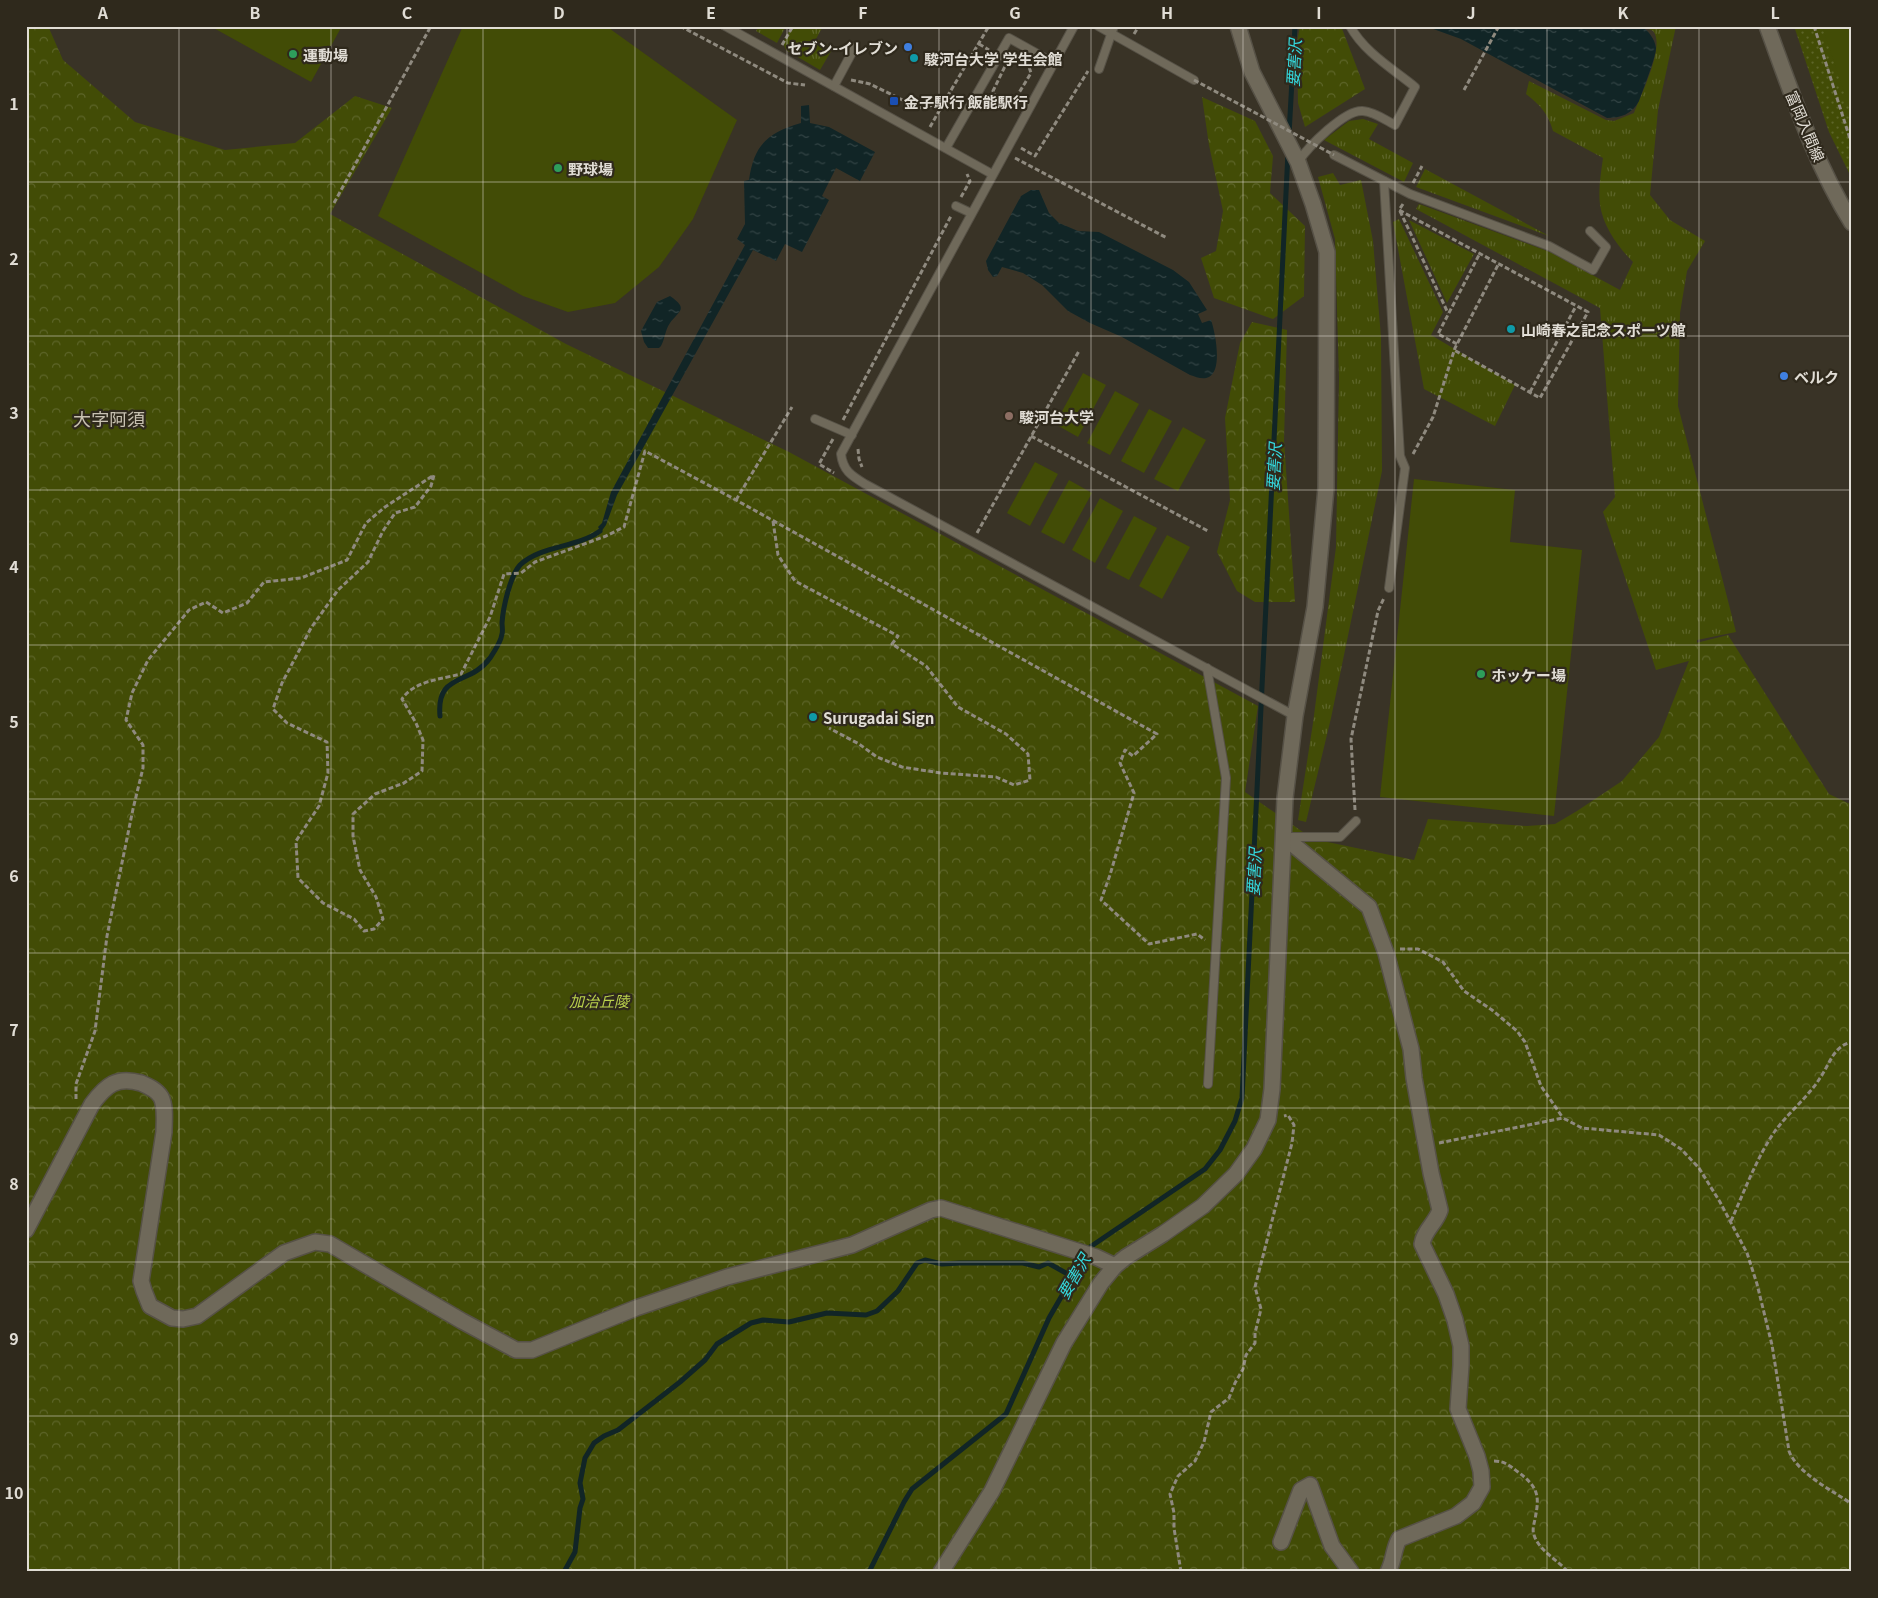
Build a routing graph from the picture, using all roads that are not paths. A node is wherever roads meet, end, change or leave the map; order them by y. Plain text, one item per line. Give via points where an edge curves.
1 (725, 26) edge
2 (1074, 26) edge
3 (1098, 26) edge
4 (1238, 26) edge
5 (1350, 26) edge
6 (1767, 26) edge
7 (1112, 30) edge
8 (856, 46) dead end
9 (1054, 63) junction
10 (1099, 69) dead end
11 (1194, 80) road end
12 (834, 86) junction
13 (946, 148) junction
14 (1334, 154) road end
15 (1298, 161) junction
16 (992, 174) junction
17 (1384, 181) junction
18 (956, 206) road end
19 (971, 213) junction
20 (1852, 223) edge
21 (1590, 231) dead end
22 (815, 419) dead end
23 (852, 435) junction
24 (1389, 588) road end
25 (1207, 668) junction
26 (1295, 716) junction
27 (1356, 821) road end
28 (1284, 836) junction
29 (1208, 1084) dead end
30 (26, 1230) edge
31 (1115, 1266) junction
32 (1281, 1542) dead end
33 (941, 1572) edge
34 (1351, 1572) edge
35 (1388, 1572) edge

1 - 12 lane
2 - 9 lane
3 - 7 lane
4 - 15 street via 1252,72
5 - 15 lane via 1366,47 1415,87 1395,125 1373,113 1350,113 1306,149
6 - 20 street, 富岡入間線 via 1804,124
7 - 10 lane
7 - 11 lane
8 - 12 lane
9 - 13 lane via 1008,38
9 - 16 lane
12 - 13 lane
13 - 16 lane
14 - 17 lane
15 - 26 street via 1327,252 1326,488 1315,607
16 - 19 lane
17 - 21 lane via 1410,194 1549,246 1593,270 1606,247
17 - 24 lane via 1400,456 1405,468
18 - 19 lane
19 - 23 lane
22 - 23 lane
23 - 25 lane via 841,454 842,464 847,472 865,484
25 - 26 lane
25 - 29 lane via 1226,778
26 - 28 street
27 - 28 lane via 1340,837
28 - 31 street via 1268,1120 1254,1149 1236,1174 1203,1206
28 - 35 street via 1369,907 1384,948 1411,1049 1440,1210 1427,1229 1422,1244 1455,1320 1461,1365 1458,1409 1481,1471 1482,1486 1473,1503 1456,1516 1399,1539
30 - 31 street via 92,1104 115,1082 130,1080 149,1086 160,1096 164,1109 164,1132 141,1281 150,1306 172,1318 183,1320 197,1316 284,1253 315,1242 330,1244 516,1350 532,1350 636,1308 727,1277 852,1245 940,1208 1075,1250
31 - 33 street via 1064,1343 992,1491
32 - 34 street via 1300,1490 1310,1485 1332,1546

